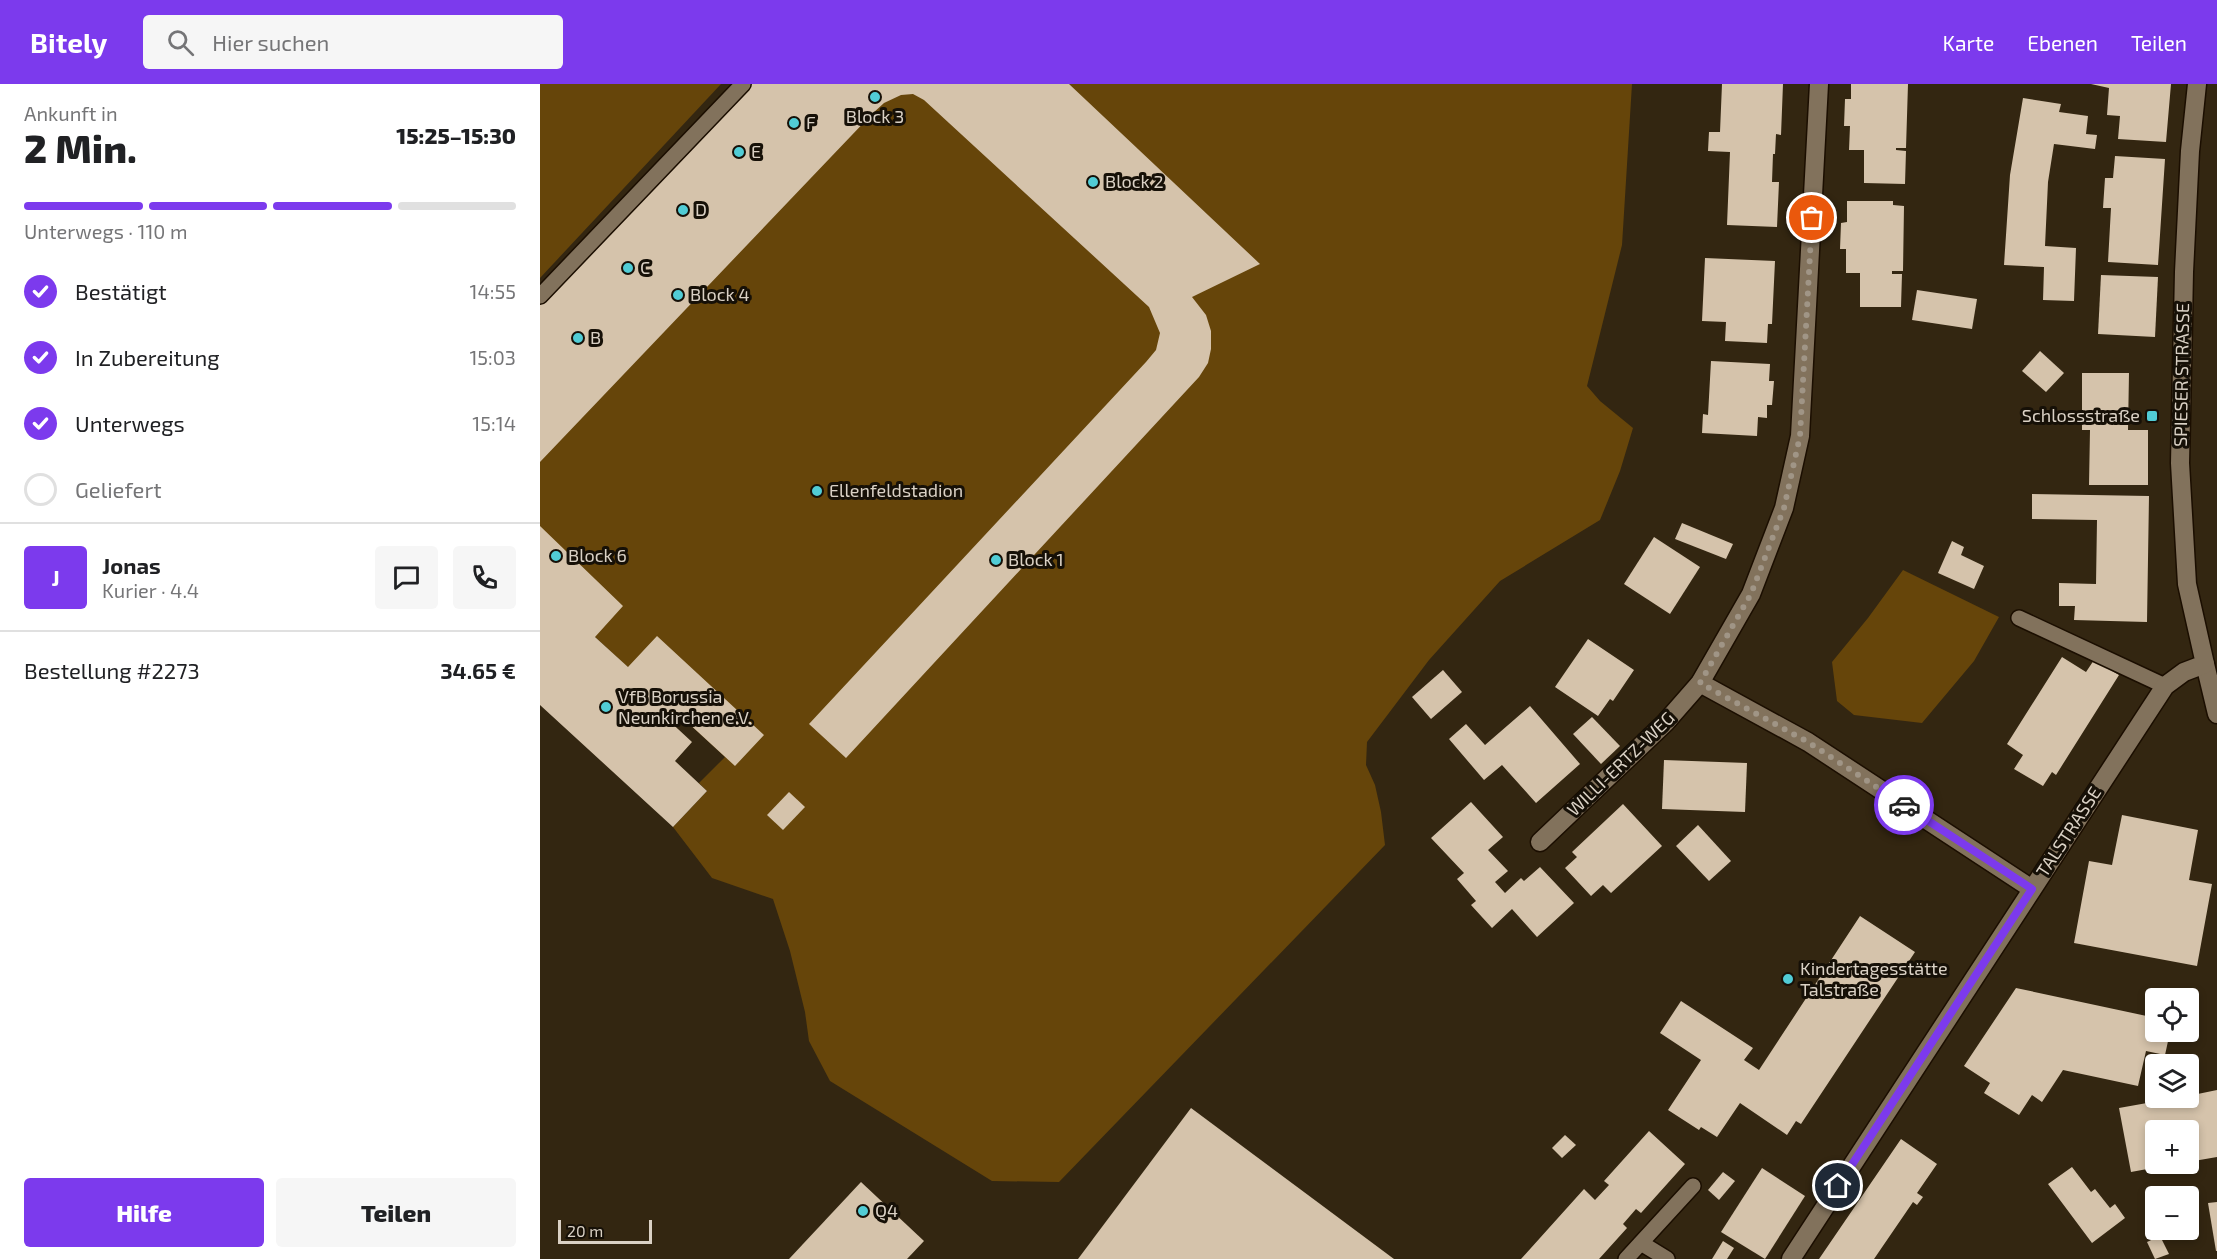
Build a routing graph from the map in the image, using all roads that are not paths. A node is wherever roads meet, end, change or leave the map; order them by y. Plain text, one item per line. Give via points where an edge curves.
1 (743, 84) edge
2 (1819, 84) edge
3 (2197, 84) edge
4 (540, 296) edge
5 (2019, 618) dead end
6 (2205, 664) junction
7 (1700, 683) junction
8 (2164, 686) junction
9 (2217, 714) edge
10 (1540, 842) dead end
11 (2032, 889) junction
12 (1693, 1186) dead end
13 (1641, 1243) junction
14 (1626, 1259) edge
15 (1667, 1259) edge
16 (1791, 1259) edge

1 - 4 lane
2 - 7 street, WILLI-ERTZ-WEG via 1800,436 1784,508 1751,594
3 - 6 street, SPIESER STRASSE via 2185,262 2180,463 2187,584
5 - 8 lane
6 - 8 street, TALSTRASSE
6 - 9 street
7 - 10 street, WILLI-ERTZ-WEG via 1665,723
7 - 11 street via 1808,742
8 - 11 street, TALSTRASSE
11 - 16 street, TALSTRASSE
12 - 13 lane
13 - 14 lane
13 - 15 lane

